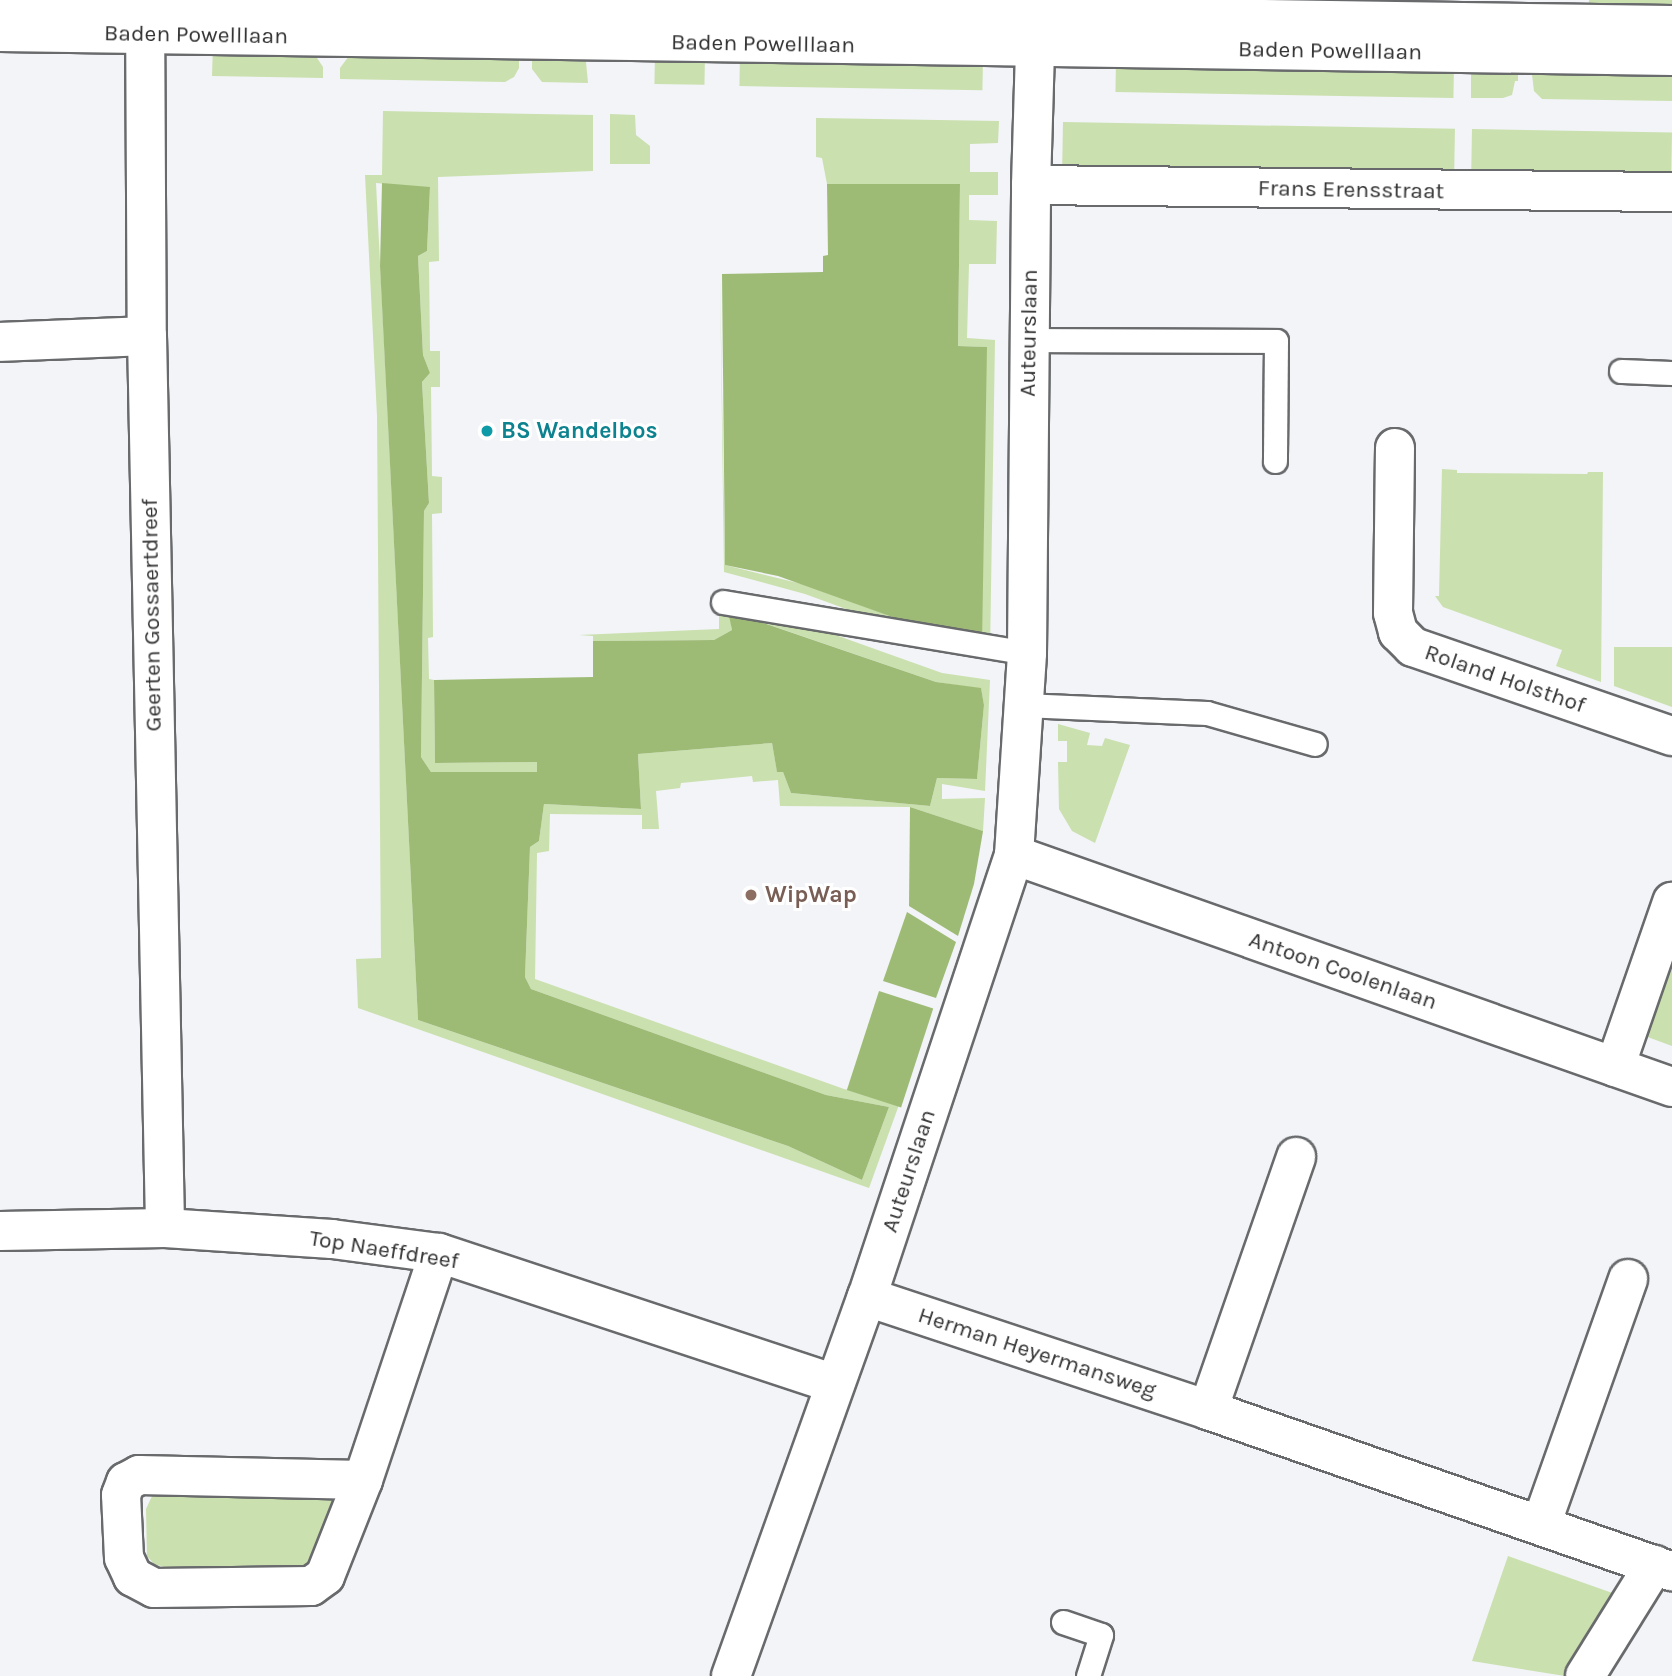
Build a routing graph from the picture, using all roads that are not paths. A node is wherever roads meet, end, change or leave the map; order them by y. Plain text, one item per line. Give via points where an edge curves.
1 (0, 0) edge
2 (526, 16) edge
3 (146, 18) junction
4 (1526, 25) edge
5 (1672, 25) edge
6 (1036, 30) junction
7 (0, 32) edge
8 (1672, 56) edge
9 (1031, 185) junction
10 (1672, 192) edge
11 (146, 337) junction
12 (1029, 340) junction
13 (0, 342) edge
14 (1621, 371) dead end
15 (1672, 373) edge
16 (1395, 448) dead end
17 (1275, 461) dead end
18 (723, 602) dead end
19 (1027, 653) junction
20 (1023, 705) junction
21 (1672, 736) edge
22 (1315, 744) dead end
23 (1014, 855) junction
24 (1672, 902) edge
25 (1615, 1068) junction
26 (1672, 1087) edge
27 (1296, 1157) dead end
28 (164, 1228) junction
29 (0, 1231) edge
30 (439, 1253) junction
31 (1628, 1279) dead end
32 (867, 1297) junction
33 (833, 1383) junction
34 (1208, 1410) junction
35 (363, 1480) junction
36 (1541, 1525) junction
37 (1663, 1569) edge
38 (1063, 1622) dead end
39 (730, 1676) edge
40 (1088, 1676) edge
41 (1585, 1676) edge

1 - 3 street, Baden Powelllaan
2 - 3 street, Baden Powelllaan
2 - 6 street, Baden Powelllaan
3 - 7 street, Baden Powelllaan
3 - 11 street, Geerten Gossaertdreef
4 - 5 street, Baden Powelllaan
4 - 6 street, Baden Powelllaan
4 - 8 street, Baden Powelllaan
6 - 9 street, Auteurslaan
9 - 10 street, Frans Erensstraat
9 - 12 street, Auteurslaan
11 - 13 street
11 - 28 street, Geerten Gossaertdreef
12 - 17 lane via 1276,341
12 - 19 street, Auteurslaan
14 - 15 lane
16 - 21 street, Roland Holsthof via 1393,613 1398,632 1413,647
18 - 19 lane
19 - 20 street, Auteurslaan
20 - 22 lane via 1207,713
20 - 23 street, Auteurslaan
23 - 25 street, Antoon Coolenlaan
23 - 32 street, Auteurslaan
24 - 25 street
25 - 26 street, Antoon Coolenlaan
27 - 34 street
28 - 29 street, Top Naeffdreef
28 - 30 street, Top Naeffdreef via 332,1239
30 - 33 street, Top Naeffdreef
30 - 35 street
31 - 36 street
32 - 33 street, Auteurslaan
32 - 34 street, Herman Heyermansweg
33 - 39 street, Auteurslaan
34 - 36 street, Herman Heyermansweg
35 - 35 street via 139,1475 126,1482 121,1495 124,1558 133,1577 154,1588 311,1586 325,1576
36 - 37 street, Herman Heyermansweg
37 - 41 street
38 - 40 lane via 1101,1635

